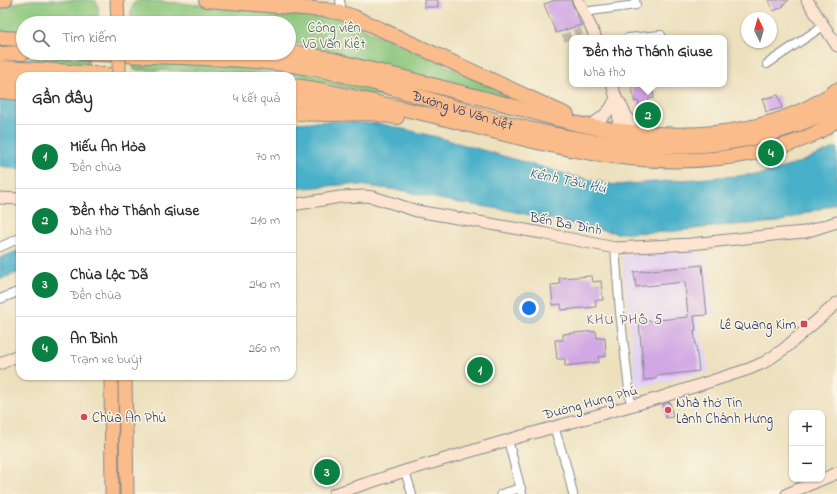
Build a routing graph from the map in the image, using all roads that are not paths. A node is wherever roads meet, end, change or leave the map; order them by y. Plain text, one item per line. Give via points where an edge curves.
1 (5, 0) edge
2 (109, 0) edge
3 (117, 0) edge
4 (125, 0) edge
5 (206, 0) edge
6 (578, 0) edge
7 (635, 0) edge
8 (806, 0) edge
9 (0, 1) edge
10 (341, 6) edge
11 (583, 12) junction
12 (110, 16) edge
13 (118, 16) edge
14 (126, 16) edge
15 (823, 26) junction
16 (594, 35) edge
17 (0, 38) edge
18 (16, 39) edge
19 (837, 46) edge
20 (16, 53) edge
21 (296, 53) edge
22 (0, 54) edge
23 (110, 60) edge
24 (122, 60) edge
25 (232, 60) edge
26 (767, 64) dead end
27 (0, 68) edge
28 (69, 72) edge
29 (111, 72) edge
30 (118, 72) edge
31 (0, 81) edge
32 (16, 82) edge
33 (296, 87) edge
34 (613, 87) edge
35 (837, 90) edge
36 (0, 91) edge
37 (16, 93) edge
38 (616, 97) junction
39 (296, 100) edge
40 (837, 106) edge
41 (296, 113) edge
42 (372, 113) junction
43 (837, 120) edge
44 (418, 121) junction
45 (456, 121) junction
46 (583, 125) junction
47 (837, 130) edge
48 (634, 132) junction
49 (644, 145) junction
50 (617, 149) junction
51 (0, 198) edge
52 (16, 199) edge
53 (296, 204) edge
54 (837, 222) edge
55 (16, 240) edge
56 (0, 247) edge
57 (615, 248) junction
58 (16, 293) edge
59 (0, 299) edge
60 (837, 304) edge
61 (16, 356) edge
62 (0, 364) edge
63 (111, 380) edge
64 (125, 380) edge
65 (632, 406) junction
66 (554, 427) junction
67 (508, 440) junction
68 (405, 471) junction
69 (837, 473) edge
70 (522, 491) edge
71 (112, 494) edge
72 (126, 494) edge
73 (334, 494) edge
74 (412, 494) edge
75 (501, 494) edge
76 (573, 494) edge
77 (787, 494) edge

1 - 9 highway
2 - 12 main road
3 - 13 main road
4 - 14 main road
5 - 10 highway, Đường Võ Văn Kiệt
6 - 11 street
7 - 11 street via 636,4
8 - 15 street
10 - 46 highway, Đường Võ Văn Kiệt via 562,112
11 - 16 street
15 - 19 street
15 - 26 street
17 - 18 highway
20 - 22 highway
21 - 46 highway, Đường Võ Văn Kiệt via 385,73
23 - 29 main road
24 - 30 main road, bridge
25 - 50 highway, Đường Võ Văn Kiệt via 277,63 318,70 534,130
27 - 28 highway
31 - 32 main road
33 - 45 highway, Đường Võ Văn Kiệt via 339,93
34 - 38 street
35 - 48 highway, Đường Võ Văn Kiệt via 797,113 760,126 710,133
36 - 37 highway
38 - 46 street via 604,117
38 - 48 street
38 - 50 street via 619,113
39 - 42 main road via 355,107
40 - 49 highway, Đường Võ Văn Kiệt via 788,129 740,141 698,146
41 - 42 highway, Đường Võ Văn Kiệt
42 - 44 highway, Đường Võ Văn Kiệt
43 - 50 highway, Đường Võ Văn Kiệt via 795,142 742,156 671,161
44 - 45 highway
44 - 50 highway, Đường Võ Văn Kiệt via 543,154
45 - 50 highway, Đường Võ Văn Kiệt via 547,145
46 - 50 highway, Đường Võ Văn Kiệt
47 - 50 highway, Đường Võ Văn Kiệt via 800,150 766,160 699,167 657,168
48 - 49 highway
48 - 50 highway, Đường Võ Văn Kiệt
49 - 50 highway, Đường Võ Văn Kiệt
51 - 52 street
53 - 57 street, Bến Ba Đình via 340,197 369,197 417,211
54 - 57 street, Bến Ba Đình via 805,232 691,244
55 - 56 street
57 - 65 street
58 - 59 street
60 - 65 street, Đường Hưng Phú via 784,350 758,366
61 - 62 street
63 - 71 main road
64 - 72 main road
65 - 66 street, Đường Hưng Phú
66 - 67 street, Đường Hưng Phú
66 - 76 street
67 - 68 street, Đường Hưng Phú
67 - 70 street
68 - 73 street, Đường Hưng Phú
68 - 74 street
69 - 77 street
70 - 75 street

